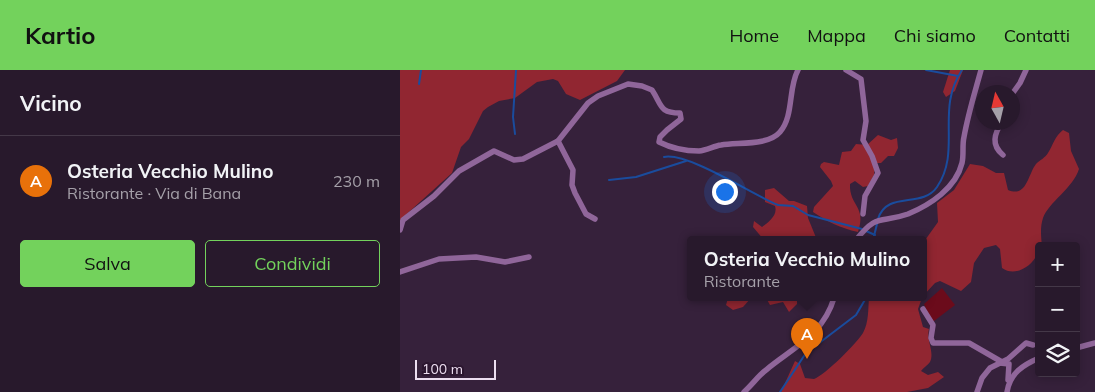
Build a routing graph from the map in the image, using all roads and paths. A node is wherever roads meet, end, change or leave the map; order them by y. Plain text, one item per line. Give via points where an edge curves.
1 (798, 70) edge
2 (846, 70) edge
3 (981, 70) edge
4 (1026, 70) edge
5 (1019, 85) edge
6 (998, 130) edge
7 (558, 141) junction
8 (1003, 155) dead end
9 (864, 214) dead end
10 (595, 219) dead end
11 (400, 230) edge
12 (859, 236) edge
13 (529, 257) dead end
14 (400, 272) edge
15 (833, 301) edge
16 (924, 309) dead end
17 (1095, 342) edge
18 (1032, 345) dead end
19 (1080, 347) edge
20 (1035, 360) edge
21 (1001, 362) junction
22 (1008, 383) junction
23 (744, 392) edge
24 (977, 392) edge
25 (1007, 392) edge

1 - 7 street via 785,125 779,134 767,140 720,145 700,151 667,146 660,142 660,137 682,116 666,111 652,90 628,84 592,99
2 - 9 street via 861,80 866,120 863,140 878,173 865,196
3 - 12 street via 963,139 962,164 951,186 907,214 868,225
4 - 5 street
6 - 8 street via 994,139
7 - 10 street via 573,170 575,193 586,214
7 - 11 street via 523,159 514,160 494,151 483,156 459,171 403,220
13 - 14 street via 505,262 476,257 439,259
15 - 23 street via 822,325
16 - 21 street via 933,325 933,343 969,343
17 - 19 street
18 - 21 street via 1026,343
20 - 22 street via 1015,372
21 - 22 street via 1009,364
21 - 24 street via 986,372
22 - 25 street

